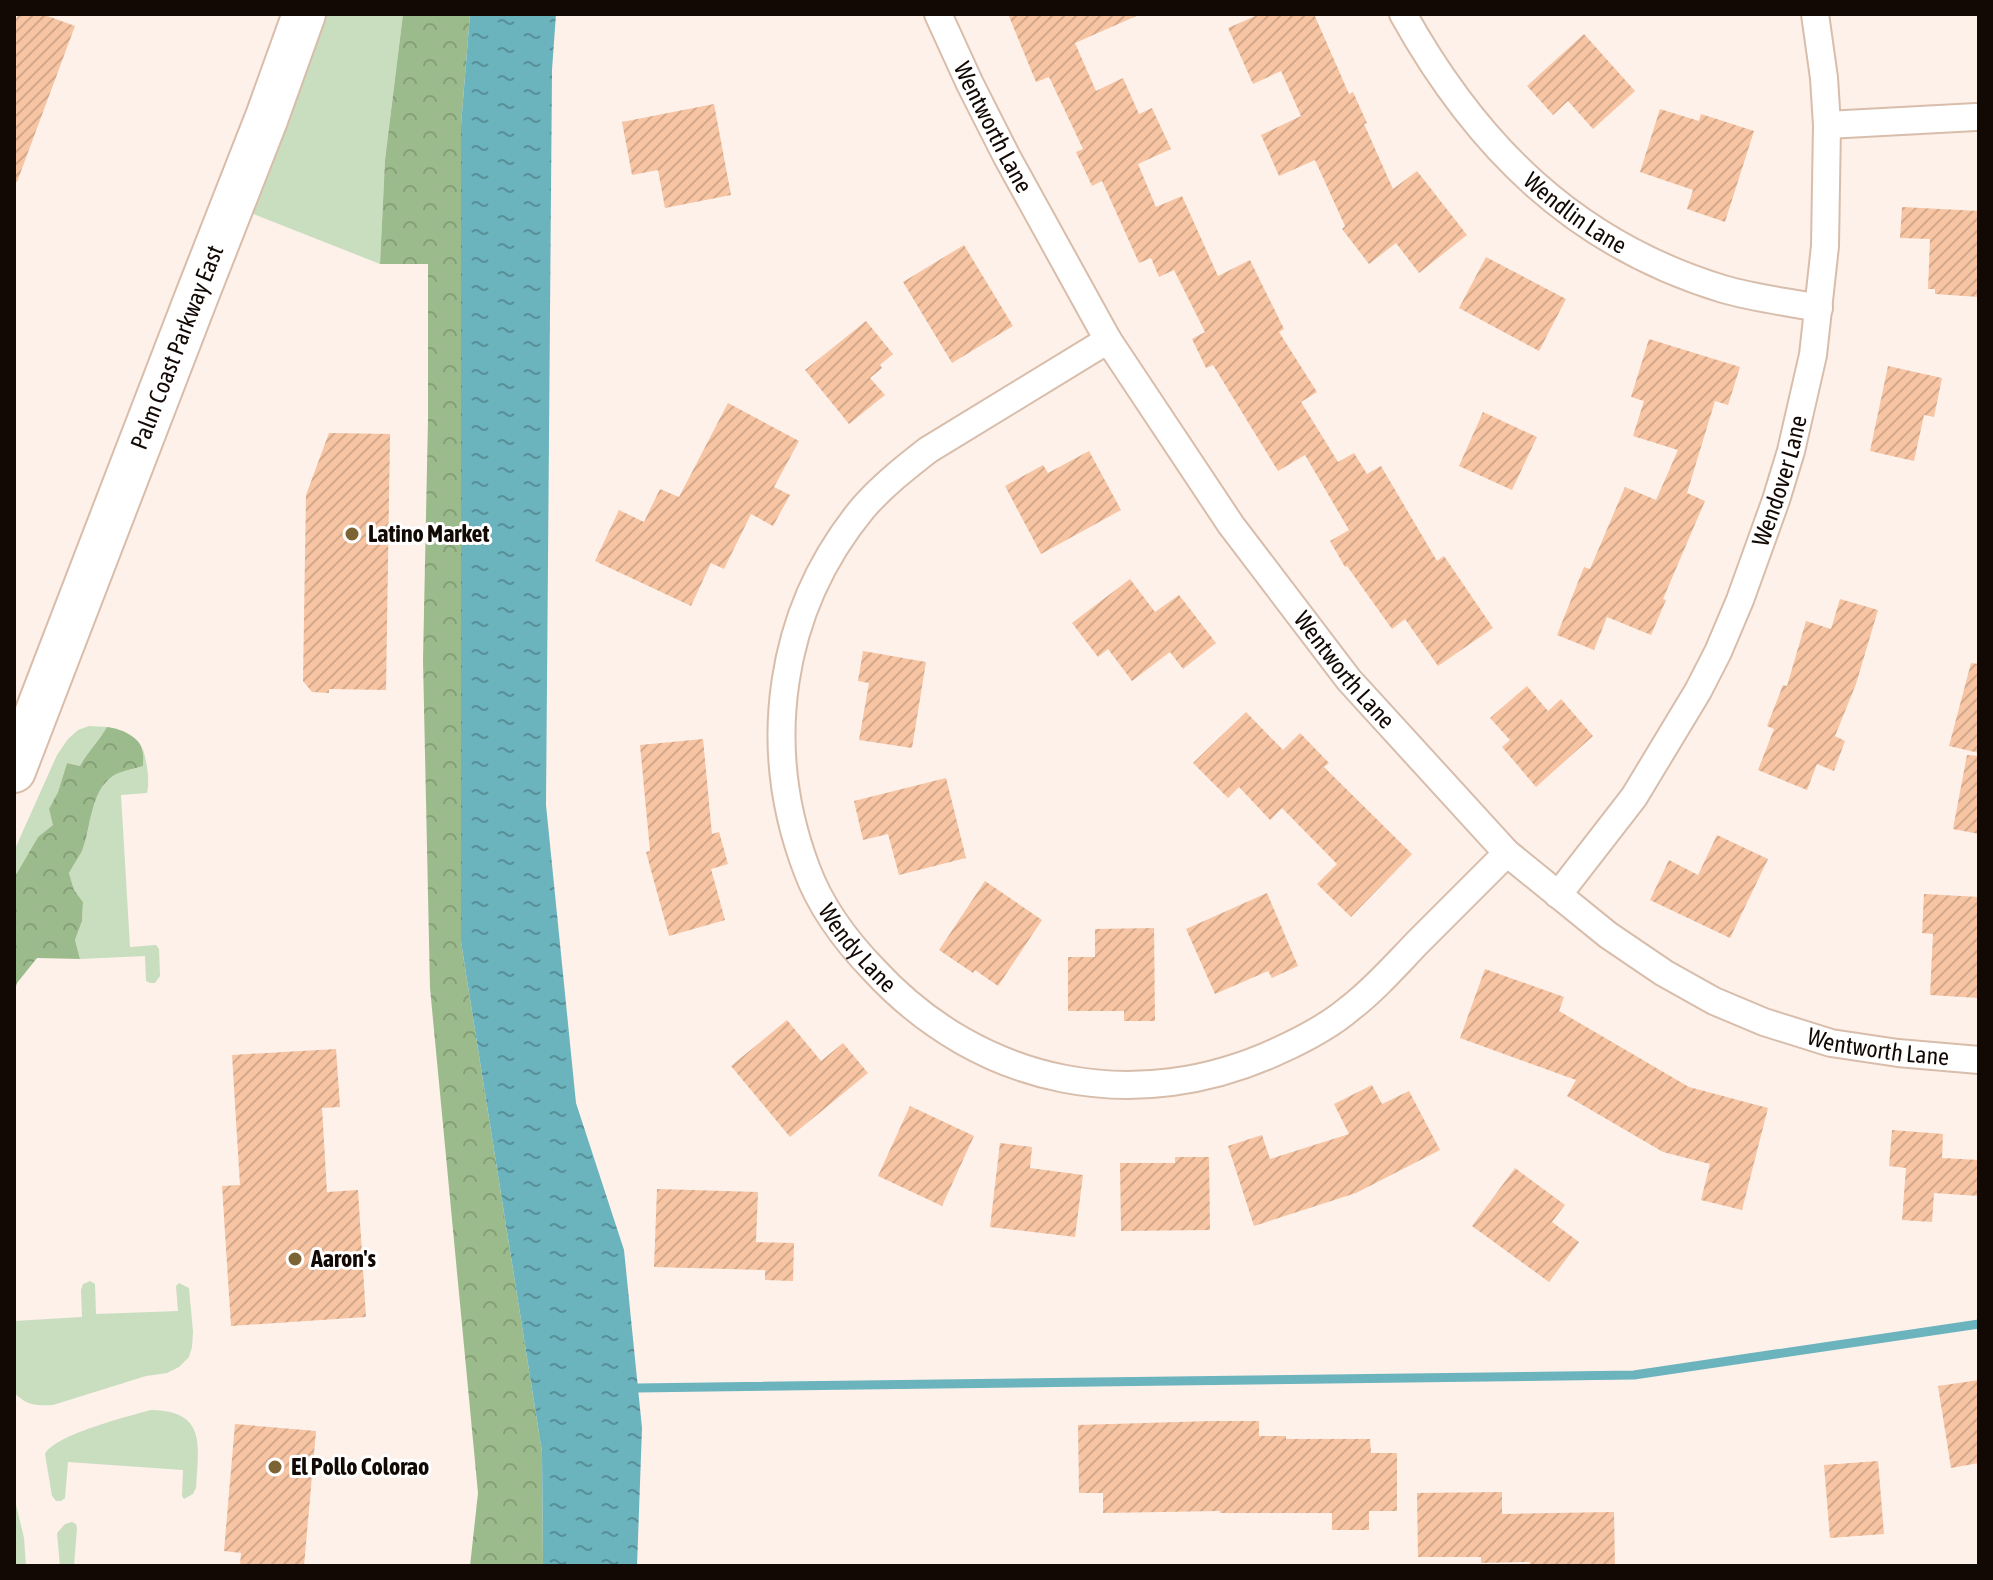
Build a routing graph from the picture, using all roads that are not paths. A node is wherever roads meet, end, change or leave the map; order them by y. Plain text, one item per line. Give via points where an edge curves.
1 (304, 14) edge
2 (938, 14) edge
3 (1403, 14) edge
4 (1815, 14) edge
5 (1976, 117) dead end
6 (1827, 125) junction
7 (1819, 308) junction
8 (1108, 340) junction
9 (14, 771) edge
10 (1507, 853) junction
11 (1558, 895) junction
12 (1979, 1060) edge

1 - 9 main road, Palm Coast Parkway East
2 - 8 street, Wentworth Lane via 1007,157
3 - 7 street, Wendlin Lane via 1481,130 1575,217 1635,254 1695,279
4 - 6 street, Wendover Lane
5 - 6 street
6 - 7 street, Wendover Lane
7 - 11 street, Wendover Lane via 1791,451 1718,652 1634,797
8 - 10 street, Wentworth Lane via 1231,525 1349,680
8 - 10 street, Wendy Lane via 905,468 864,507 814,587 783,689 781,763 807,872 842,933 912,1006 1004,1061 1075,1081 1181,1082 1269,1055 1349,1010
10 - 11 street, Wentworth Lane
11 - 12 street, Wentworth Lane via 1664,973 1764,1022 1831,1043

